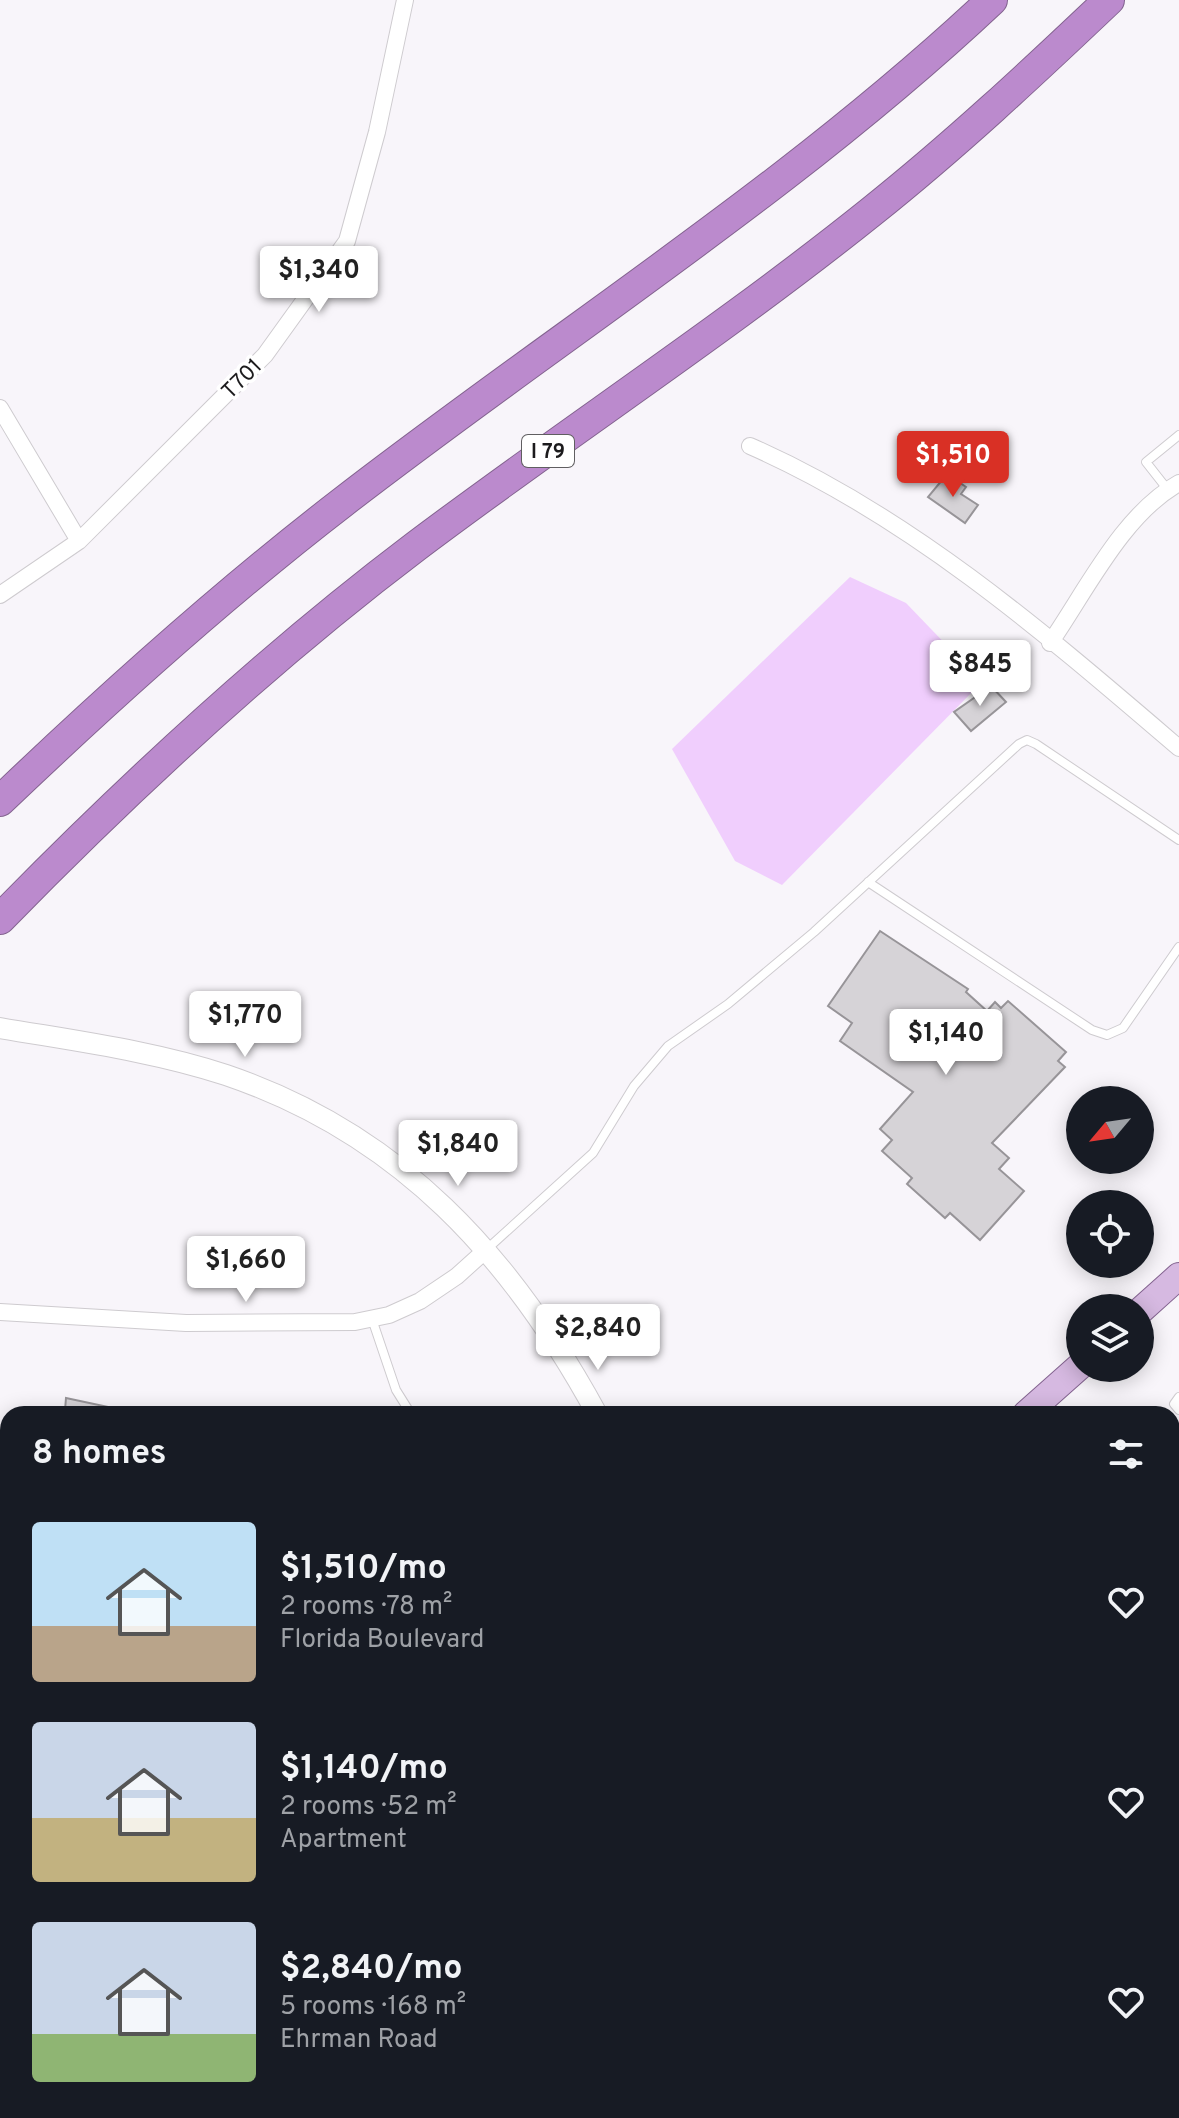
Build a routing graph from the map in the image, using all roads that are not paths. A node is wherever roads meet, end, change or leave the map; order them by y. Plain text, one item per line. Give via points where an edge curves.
1 (405, 0) edge
2 (992, 0) edge
3 (1109, 0) edge
4 (0, 408) edge
5 (1179, 435) edge
6 (750, 446) dead end
7 (1173, 486) edge
8 (79, 541) junction
9 (0, 595) edge
10 (1050, 643) junction
11 (1179, 748) edge
12 (0, 801) edge
13 (1179, 840) edge
14 (868, 882) junction
15 (0, 919) edge
16 (1179, 947) edge
17 (0, 1028) edge
18 (487, 1249) junction
19 (1179, 1276) edge
20 (1154, 1298) edge
21 (0, 1312) edge
22 (372, 1319) junction
23 (1066, 1378) edge
24 (406, 1406) edge
25 (592, 1406) edge
26 (1035, 1406) edge

1 - 8 street, T701 via 347,241 265,355
2 - 12 highway via 918,70 808,160 344,501 207,610
3 - 15 highway, I 79 via 977,126 869,214 414,548 237,692 102,815
4 - 8 street
5 - 7 lane via 1146,462
6 - 10 street via 815,475 915,538
7 - 10 street via 1123,535
8 - 9 street, T701
10 - 11 street
13 - 14 lane via 1027,740
14 - 16 lane via 1107,1035 1123,1028
14 - 18 lane via 757,981 668,1046 634,1086 593,1153
17 - 18 street via 167,1059 277,1096 395,1164 441,1201
18 - 22 street via 420,1301
18 - 25 street via 526,1298
19 - 20 main road
21 - 22 street via 186,1323 306,1325
22 - 24 lane
23 - 26 main road

